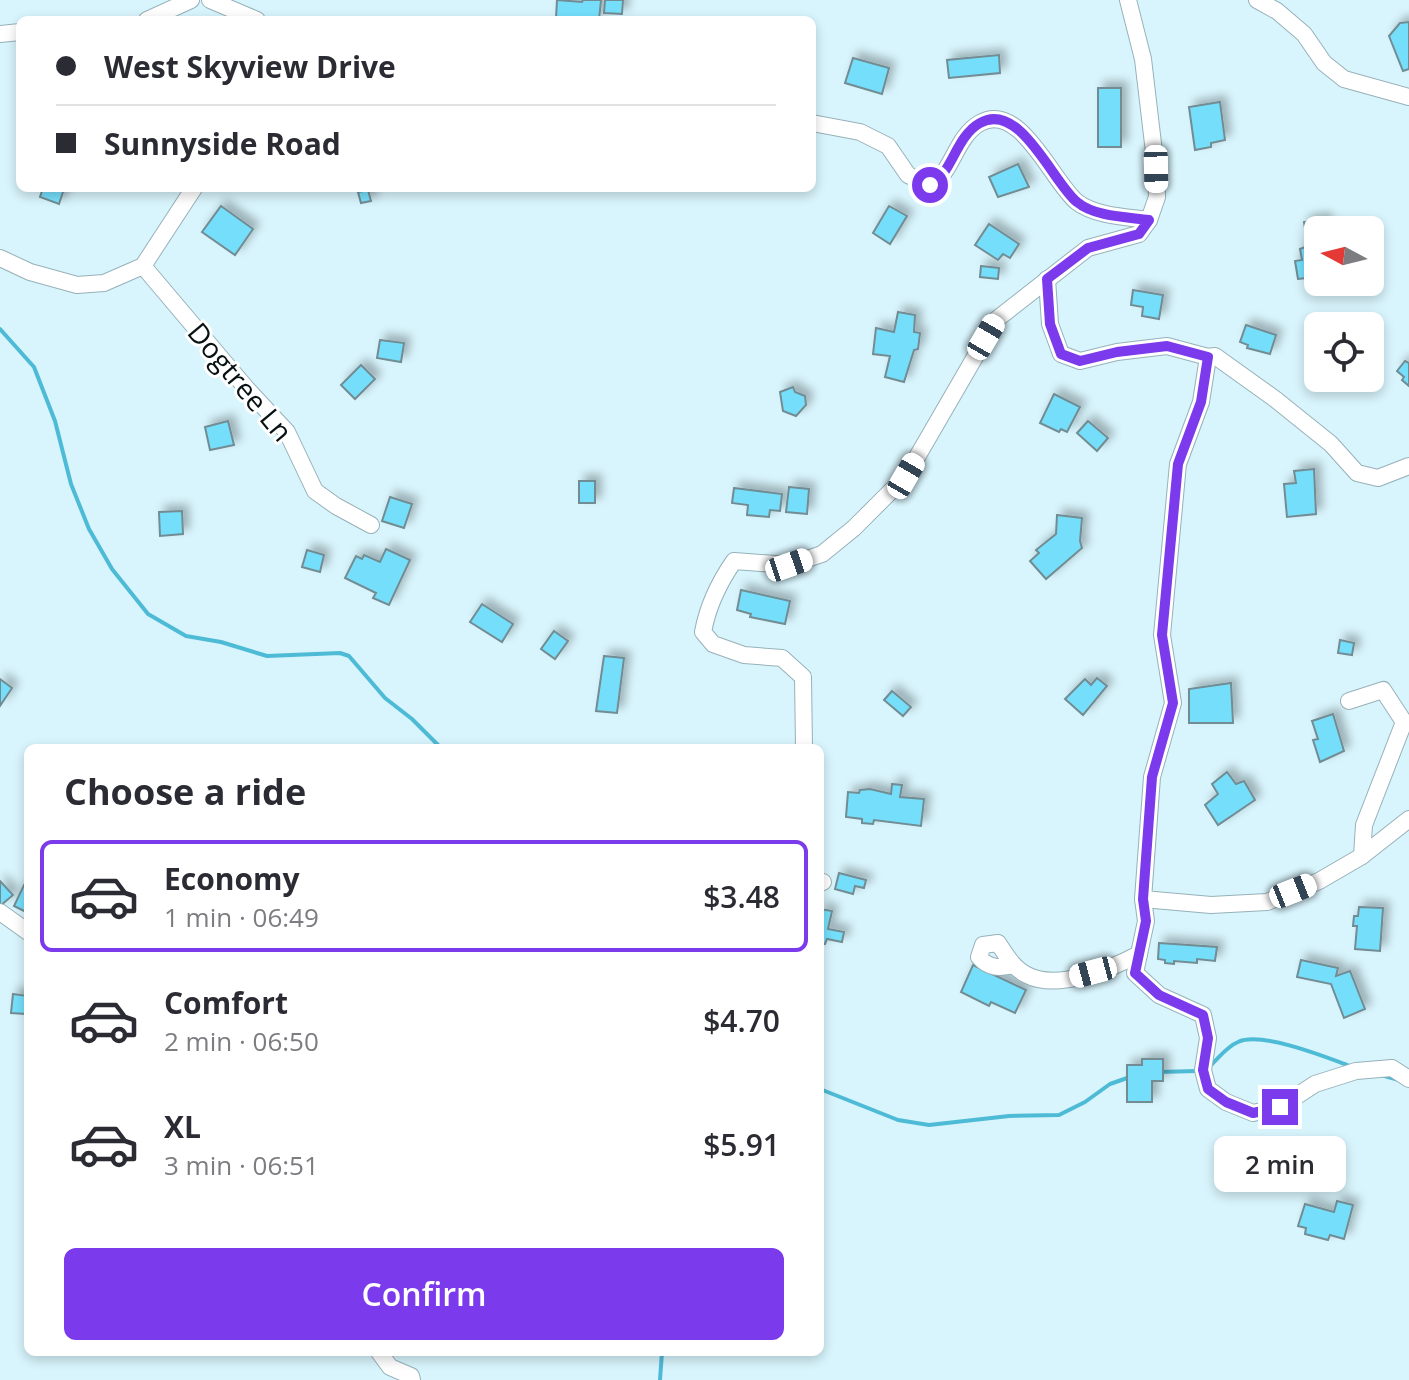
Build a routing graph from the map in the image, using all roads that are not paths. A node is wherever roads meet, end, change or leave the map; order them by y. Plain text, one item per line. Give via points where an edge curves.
1 (191, 0) edge
2 (210, 0) edge
3 (1128, 0) edge
4 (1257, 0) edge
5 (156, 16) edge
6 (248, 16) edge
7 (1409, 97) edge
8 (816, 124) edge
9 (191, 192) edge
10 (1149, 220) junction
11 (0, 258) edge
12 (143, 266) junction
13 (1047, 279) junction
14 (1211, 356) junction
15 (1409, 466) edge
16 (371, 525) dead end
17 (1349, 701) dead end
18 (804, 744) edge
19 (1409, 819) edge
20 (1362, 856) junction
21 (1143, 899) junction
22 (0, 912) edge
23 (24, 929) edge
24 (1139, 954) junction
25 (1014, 965) dead end
26 (1409, 1079) edge
27 (382, 1356) edge
28 (412, 1380) edge

1 - 5 street
2 - 6 street
3 - 10 street via 1143,59 1156,169 1157,197
4 - 7 street via 1304,34 1324,63 1344,79
8 - 10 street via 860,132 888,146 908,175 930,185 938,181 962,138 981,122 997,119 1019,128 1080,205
9 - 12 street
10 - 13 street via 1139,234 1088,248
11 - 12 street via 77,285 104,283
12 - 16 street, Dogtree Ln via 287,432 315,491
13 - 14 street via 1050,324 1061,354 1080,361 1167,346
13 - 18 street via 997,319 906,476 854,528 822,554 789,565 734,561 720,581 703,632 713,644 744,655 782,658 803,677
14 - 15 street via 1275,399 1331,444 1357,473 1378,478
14 - 21 street via 1178,464 1162,635 1173,703 1152,777
17 - 20 street via 1383,690 1404,722 1364,825
19 - 20 street
20 - 21 street via 1267,902 1211,905
21 - 24 street via 1146,921
22 - 23 street
24 - 25 street via 1117,966 1052,983 1027,976
24 - 26 street via 1135,973 1159,995 1203,1015 1208,1089 1226,1102 1253,1113 1280,1107 1315,1084 1356,1071 1392,1068
27 - 28 street

